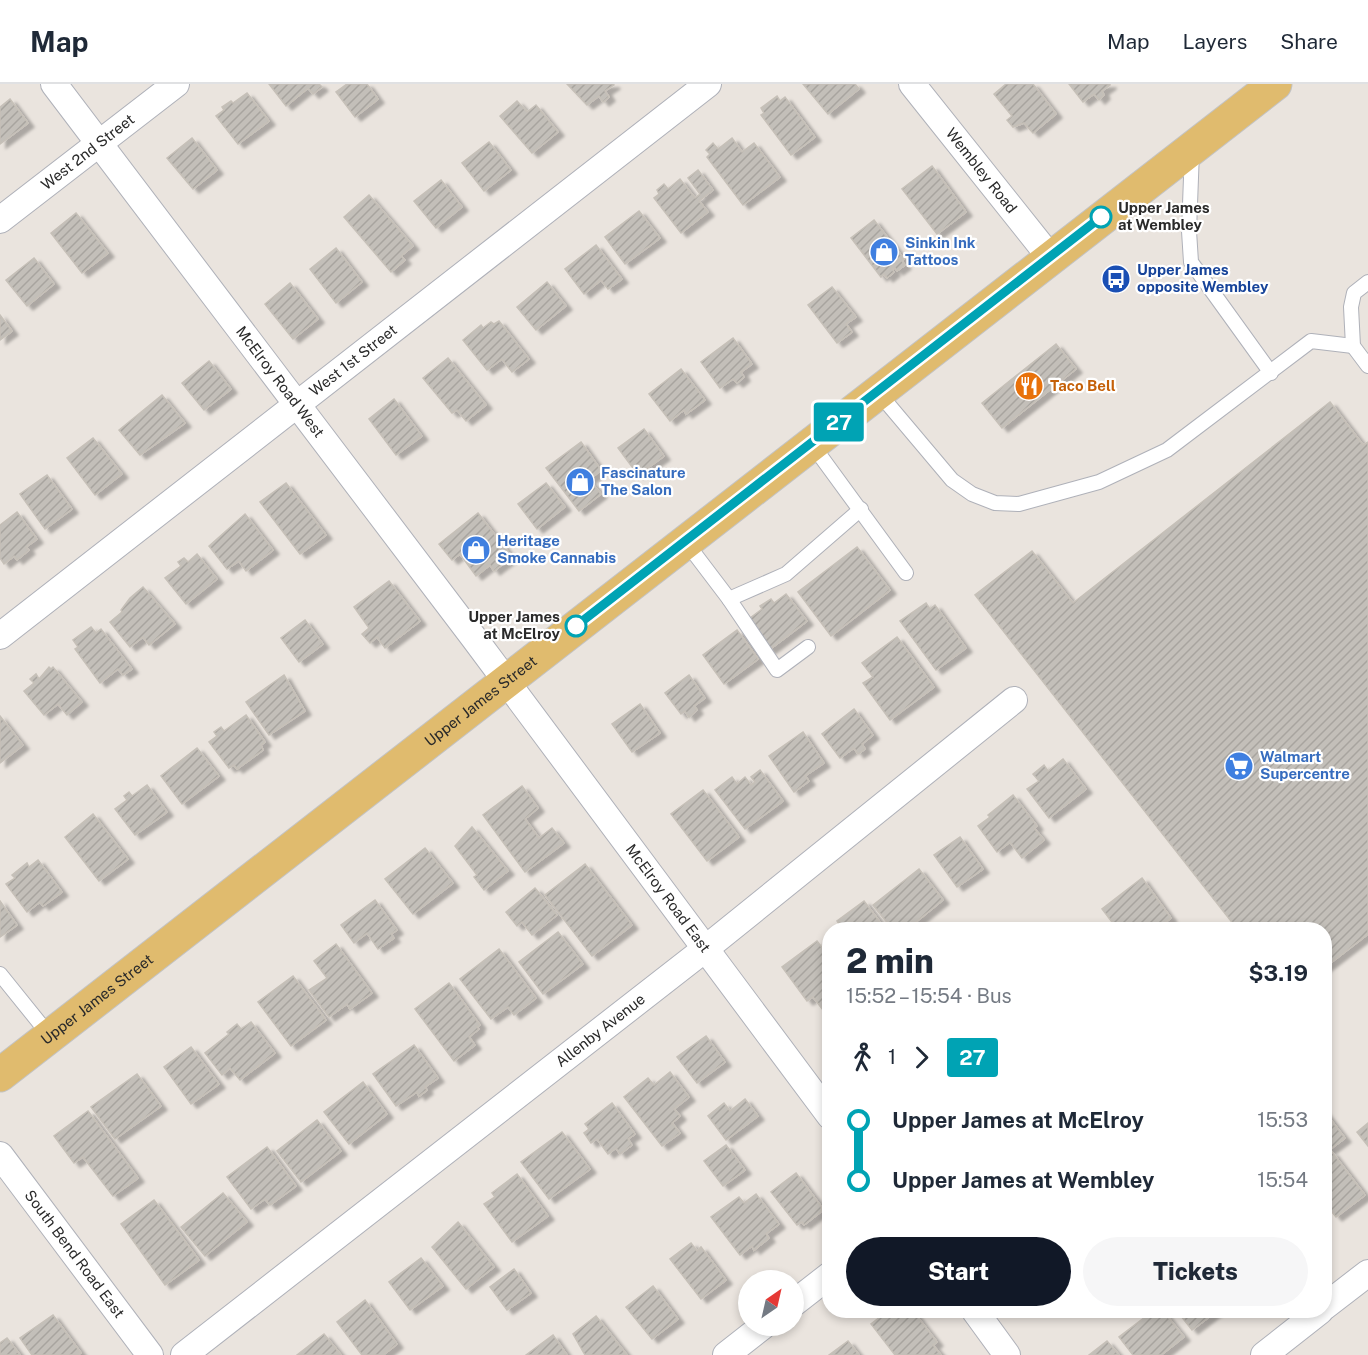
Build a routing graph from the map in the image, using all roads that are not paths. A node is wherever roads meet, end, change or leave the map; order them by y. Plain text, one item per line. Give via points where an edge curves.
1 (54, 84) edge
2 (176, 84) edge
3 (708, 84) edge
4 (912, 84) edge
5 (1275, 84) edge
6 (100, 144) junction
7 (1192, 146) junction
8 (0, 220) edge
9 (1050, 257) junction
10 (1368, 282) edge
11 (1353, 346) junction
12 (1368, 366) edge
13 (1270, 373) junction
14 (877, 392) junction
15 (296, 403) junction
16 (811, 443) junction
17 (861, 509) junction
18 (685, 541) junction
19 (906, 573) dead end
20 (729, 599) junction
21 (0, 636) edge
22 (808, 647) dead end
23 (506, 681) junction
24 (1014, 700) dead end
25 (705, 949) junction
26 (0, 974) edge
27 (50, 1036) junction
28 (0, 1075) edge
29 (822, 1105) edge
30 (0, 1155) edge
31 (1368, 1273) edge
32 (822, 1281) edge
33 (804, 1295) edge
34 (1332, 1301) edge
35 (980, 1318) edge
36 (1311, 1318) edge
37 (750, 1336) edge
38 (150, 1355) edge
39 (184, 1355) edge
40 (726, 1355) edge
41 (1007, 1355) edge
42 (1264, 1355) edge

1 - 6 street, McElroy Road West
2 - 6 street, West 2nd Street
3 - 15 street, West 1st Street
4 - 9 street, Wembley Road
5 - 7 main road, Upper James Street
6 - 8 street, West 2nd Street
6 - 15 street, McElroy Road West
7 - 9 main road, Upper James Street
7 - 13 lane via 1191,262
9 - 14 main road, Upper James Street
10 - 11 lane via 1354,293
11 - 12 lane
11 - 13 lane via 1311,341
13 - 14 lane via 1167,450 1099,482 1019,504 995,502 972,494 952,480
14 - 16 main road, Upper James Street
15 - 21 street, West 1st Street
15 - 23 street, McElroy Road West
16 - 17 lane
16 - 18 main road, Upper James Street
17 - 19 lane
17 - 20 lane via 786,574
18 - 20 lane
18 - 23 main road, Upper James Street
20 - 22 lane via 777,670
23 - 25 street, McElroy Road East
23 - 27 main road, Upper James Street
24 - 25 street, Allenby Avenue
25 - 29 street, McElroy Road East
25 - 39 street, Allenby Avenue
26 - 27 lane
27 - 28 main road, Upper James Street
30 - 38 street, South Bend Road East
31 - 34 street
32 - 33 street
35 - 41 street
36 - 42 street
37 - 40 street

